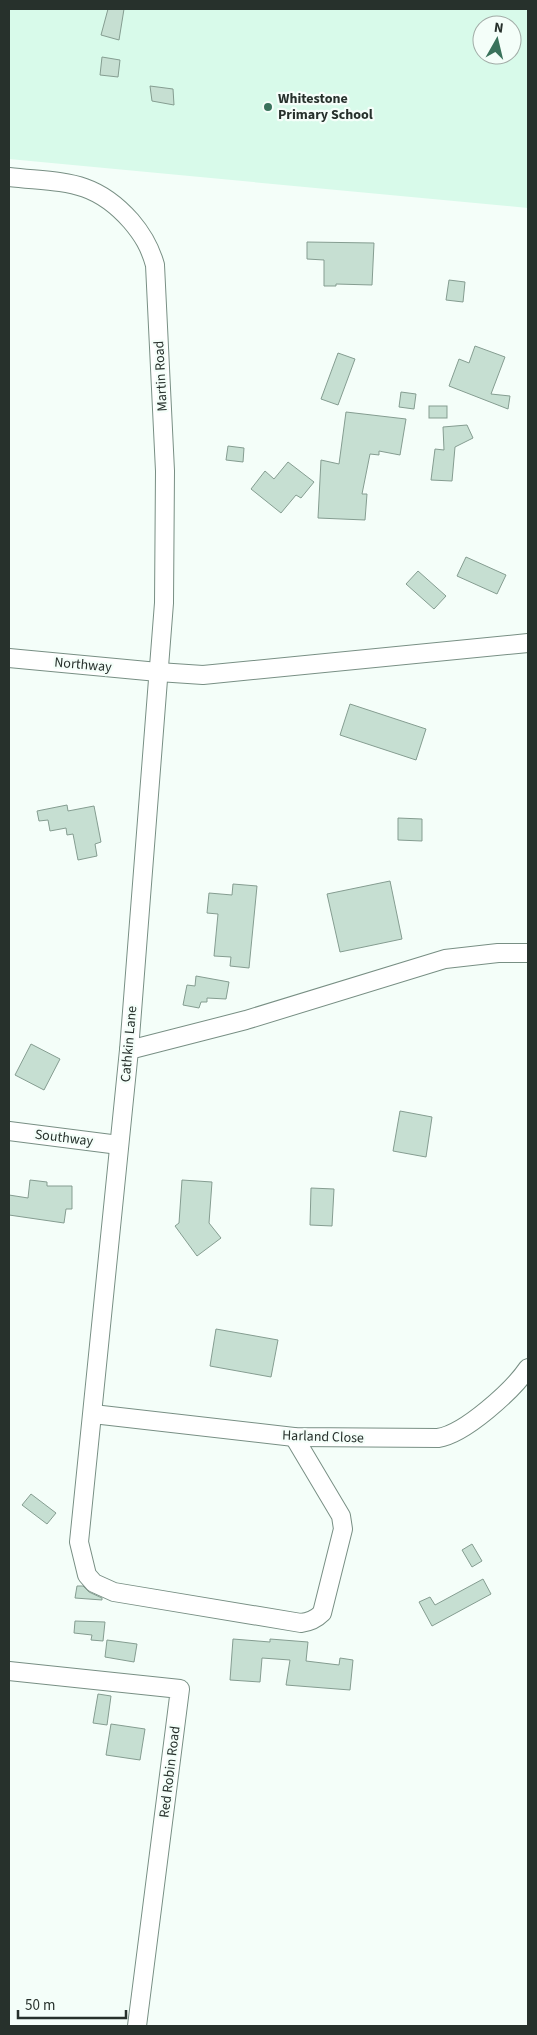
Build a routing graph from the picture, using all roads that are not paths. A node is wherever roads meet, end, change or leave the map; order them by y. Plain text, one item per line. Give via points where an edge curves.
1 (9, 177) edge
2 (528, 643) edge
3 (9, 658) edge
4 (158, 672) junction
5 (528, 953) edge
6 (129, 1050) junction
7 (9, 1131) edge
8 (119, 1145) junction
9 (528, 1368) edge
10 (93, 1414) junction
11 (294, 1437) junction
12 (9, 1671) edge
13 (138, 2026) edge

1 - 4 street, Martin Road via 80,185 103,195 118,206 138,229 152,254 165,471 164,603
2 - 4 street, Northway via 231,672
3 - 4 street, Northway
4 - 6 street, Cathkin Lane
5 - 6 street via 498,953 445,960 246,1020
6 - 8 street, Cathkin Lane
7 - 8 street, Southway
8 - 10 street, Cathkin Lane
9 - 11 street, Harland Close via 467,1426 446,1437
10 - 11 street, Harland Close
10 - 11 street, Cathkin Lane via 79,1542 84,1568 94,1583 120,1593 301,1623 310,1622 322,1613 343,1529 340,1516
12 - 13 street, Red Robin Road via 180,1689

